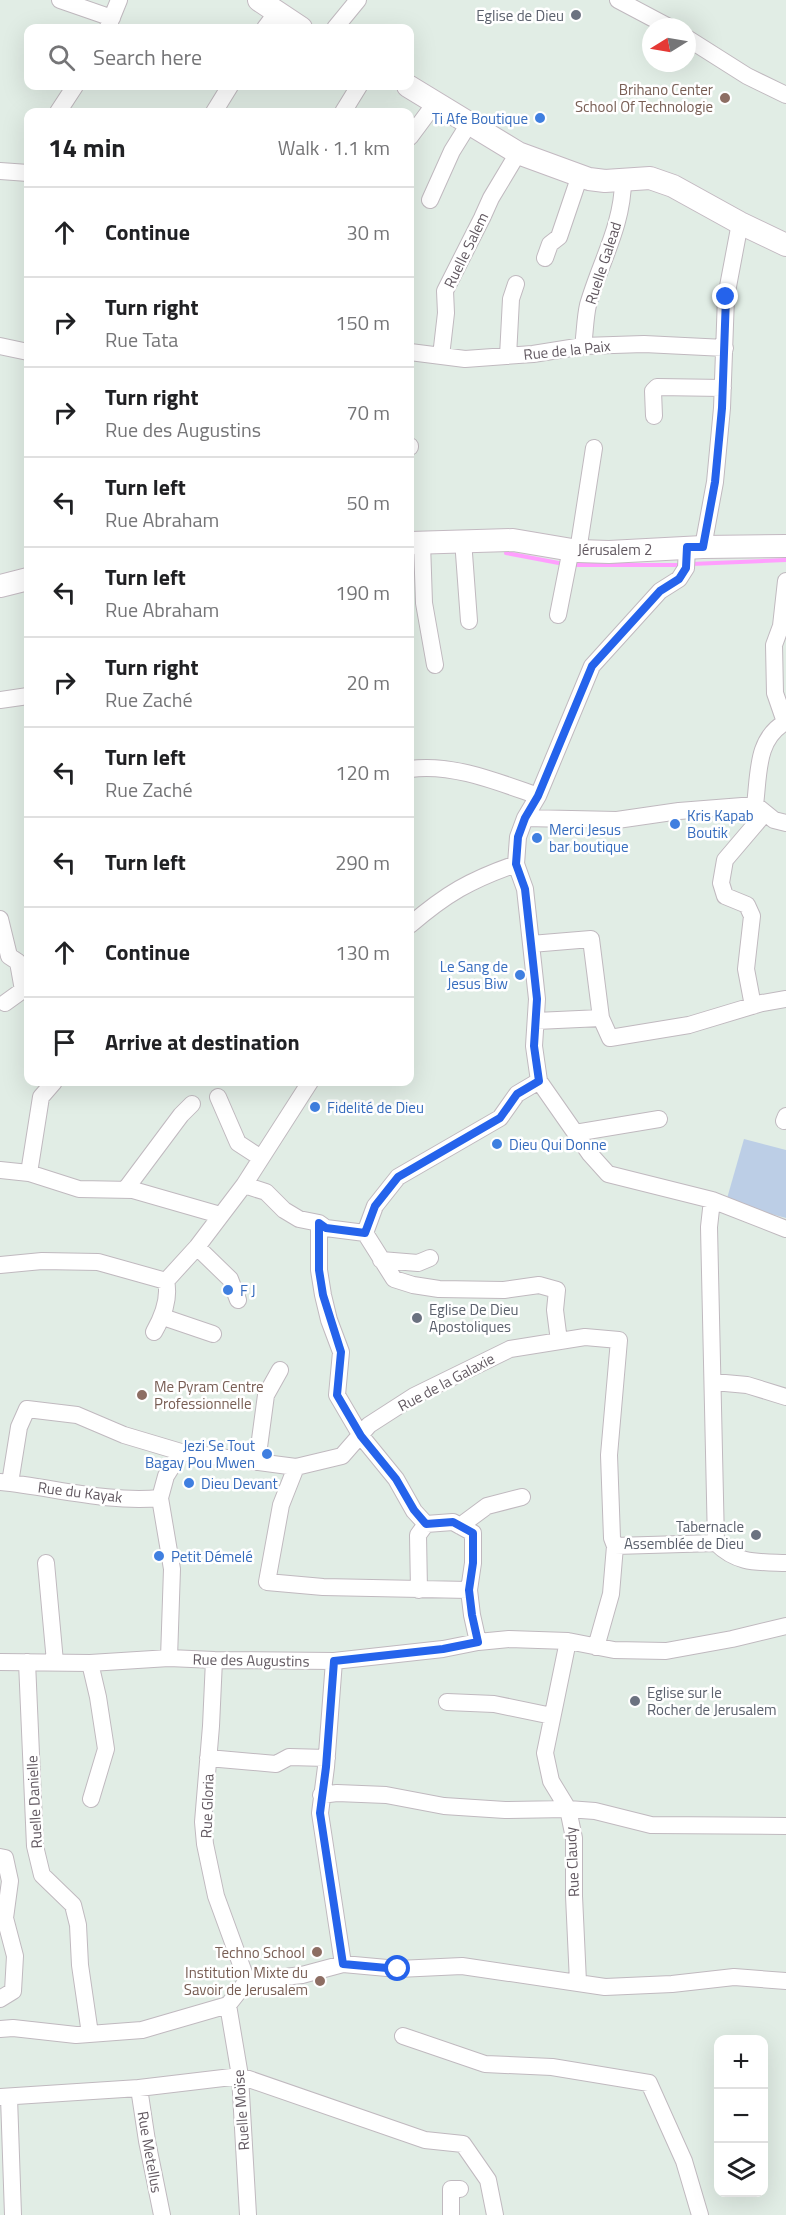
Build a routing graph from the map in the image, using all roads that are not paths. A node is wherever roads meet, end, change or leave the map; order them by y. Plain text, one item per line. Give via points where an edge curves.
1 (60, 0) edge
2 (119, 0) edge
3 (358, 0) edge
4 (618, 0) edge
5 (653, 8) edge
6 (267, 9) edge
7 (110, 23) edge
8 (295, 24) edge
9 (338, 24) edge
10 (696, 44) edge
11 (414, 89) edge
12 (72, 90) edge
13 (228, 90) edge
14 (357, 90) edge
15 (786, 95) edge
16 (436, 102) junction
17 (61, 108) edge
18 (216, 108) edge
19 (345, 108) edge
20 (470, 122) junction
21 (414, 132) edge
22 (518, 153) junction
23 (24, 168) edge
24 (0, 171) edge
25 (580, 175) junction
26 (623, 180) junction
27 (430, 200) dead end
28 (740, 223) junction
29 (786, 245) edge
30 (545, 258) dead end
31 (516, 284) dead end
32 (0, 346) edge
33 (583, 346) junction
34 (24, 347) edge
35 (725, 348) junction
36 (414, 353) edge
37 (441, 356) junction
38 (507, 356) junction
39 (723, 388) junction
40 (654, 416) dead end
41 (594, 448) dead end
42 (463, 540) junction
43 (416, 543) edge
44 (786, 548) edge
45 (575, 550) junction
46 (691, 555) junction
47 (24, 580) edge
48 (786, 581) edge
49 (0, 585) edge
50 (558, 615) dead end
51 (469, 621) dead end
52 (435, 665) dead end
53 (24, 697) edge
54 (0, 700) edge
55 (785, 722) edge
56 (414, 769) edge
57 (538, 796) junction
58 (760, 809) junction
59 (525, 818) junction
60 (786, 823) edge
61 (516, 864) junction
62 (0, 919) edge
63 (414, 922) edge
64 (531, 944) junction
65 (24, 952) edge
66 (5, 959) edge
67 (786, 999) edge
68 (5, 1003) dead end
69 (753, 1006) junction
70 (602, 1018) junction
71 (536, 1021) junction
72 (539, 1081) junction
73 (50, 1086) edge
74 (307, 1086) edge
75 (218, 1097) dead end
76 (192, 1104) dead end
77 (659, 1119) dead end
78 (575, 1133) junction
79 (261, 1158) junction
80 (0, 1170) edge
81 (29, 1173) junction
82 (244, 1185) junction
83 (125, 1190) junction
84 (712, 1200) junction
85 (220, 1215) junction
86 (319, 1223) junction
87 (786, 1229) edge
88 (365, 1233) junction
89 (197, 1247) junction
90 (430, 1258) dead end
91 (381, 1260) junction
92 (0, 1265) edge
93 (166, 1281) junction
94 (238, 1300) dead end
95 (163, 1317) junction
96 (154, 1332) dead end
97 (213, 1334) dead end
98 (559, 1341) junction
99 (280, 1371) dead end
100 (714, 1382) junction
101 (786, 1397) edge
102 (361, 1436) junction
103 (181, 1452) junction
104 (257, 1462) junction
105 (296, 1467) junction
106 (5, 1482) edge
107 (522, 1497) dead end
108 (159, 1498) junction
109 (426, 1524) junction
110 (460, 1526) junction
111 (716, 1543) junction
112 (615, 1546) junction
113 (46, 1563) dead end
114 (786, 1563) edge
115 (419, 1590) junction
116 (469, 1590) junction
117 (786, 1626) edge
118 (568, 1641) junction
119 (478, 1642) junction
120 (596, 1647) junction
121 (169, 1658) junction
122 (214, 1660) junction
123 (334, 1661) junction
124 (0, 1662) edge
125 (27, 1662) junction
126 (55, 1662) junction
127 (90, 1663) junction
128 (447, 1702) dead end
129 (552, 1716) junction
130 (208, 1758) junction
131 (327, 1758) junction
132 (321, 1795) junction
133 (91, 1800) dead end
134 (568, 1809) junction
135 (786, 1828) edge
136 (0, 1857) edge
137 (343, 1964) junction
138 (247, 1981) junction
139 (786, 1981) edge
140 (578, 1982) junction
141 (0, 1999) edge
142 (228, 2005) junction
143 (0, 2009) edge
144 (5, 2028) edge
145 (90, 2034) junction
146 (402, 2036) dead end
147 (240, 2076) junction
148 (139, 2088) junction
149 (4, 2097) edge
150 (460, 2189) dead end
151 (0, 2214) edge
152 (14, 2215) edge
153 (162, 2215) edge
154 (248, 2215) edge
155 (451, 2215) edge
156 (495, 2215) edge
157 (700, 2215) edge

1 - 7 street
2 - 7 street
3 - 9 street
4 - 5 street
6 - 8 street
10 - 15 street
11 - 16 street
12 - 17 street
13 - 18 street
14 - 19 street
16 - 20 street
16 - 21 street
20 - 22 street
20 - 27 street
22 - 25 street
22 - 37 street, Ruelle Salem via 490,198 445,291
23 - 24 street
25 - 26 street via 605,181
25 - 30 street via 558,237 550,244
26 - 28 street via 650,178 674,186
26 - 33 street, Ruelle Galead via 623,199 611,244 588,306
28 - 29 street
28 - 35 street via 726,297
31 - 38 street via 511,299
32 - 34 street
33 - 35 street, Rue de la Paix
33 - 38 street, Rue de la Paix
35 - 39 street
36 - 37 street, Rue de la Paix
37 - 38 street, Rue de la Paix
39 - 40 street via 657,387 653,391
39 - 46 street via 715,482
41 - 45 street
42 - 43 street, Jérusalem 2
42 - 45 street, Jérusalem 2 via 513,540
42 - 51 street
43 - 52 street
44 - 46 street, Jérusalem 2
45 - 46 street, Jérusalem 2
45 - 50 street
46 - 57 street via 679,579 660,591 592,666
47 - 49 street
48 - 55 street via 781,626 774,645 775,693
53 - 54 street
55 - 58 street via 766,739 760,760
56 - 57 street via 444,768
57 - 59 street
58 - 59 street via 680,811 617,820
58 - 60 street via 774,820
58 - 69 street via 725,860 721,883 726,896 747,905 752,916 746,969
59 - 61 street via 518,837
61 - 63 street via 481,876 451,893
61 - 64 street via 525,889
62 - 66 street
64 - 70 street via 591,939
64 - 71 street
65 - 66 street
66 - 68 street via 18,962 23,990
67 - 69 street
69 - 70 street via 689,1025 610,1038
70 - 71 street
71 - 72 street via 534,1046
72 - 78 street
72 - 88 street via 517,1094 500,1118 398,1177 375,1206
73 - 81 street via 40,1097
74 - 79 street
75 - 79 street via 238,1143
76 - 83 street
77 - 78 street
78 - 84 street via 608,1174
79 - 82 street
80 - 81 street
81 - 83 street via 79,1189
82 - 85 street
82 - 86 street via 266,1192 299,1219
83 - 85 street
84 - 87 street
84 - 100 street via 709,1227
85 - 89 street
86 - 88 street via 326,1228
86 - 102 street via 323,1295 341,1352 337,1395
88 - 91 street
89 - 93 street
89 - 94 street via 230,1279
90 - 91 street via 418,1263
91 - 98 street via 394,1279 413,1285 501,1290 539,1286 557,1290
92 - 93 street via 98,1262
93 - 95 street
95 - 96 street
95 - 97 street
98 - 102 street, Rue de la Galaxie via 510,1349 414,1396 369,1425
98 - 112 street, Rue de la Galaxie via 585,1336 620,1340 609,1455
99 - 104 street via 266,1395
100 - 101 street via 747,1385
100 - 111 street
102 - 105 street, Rue de la Galaxie via 342,1456
102 - 109 street
103 - 104 street, Rue de la Galaxie
103 - 106 street, Rue de la Galaxie via 124,1435 77,1415 27,1409
103 - 108 street via 166,1476
104 - 105 street, Rue de la Galaxie
105 - 115 street via 281,1505 267,1582
106 - 108 street, Rue du Kayak via 106,1496
107 - 110 street via 487,1506
108 - 121 street via 172,1569
109 - 110 street via 453,1522
109 - 115 street via 418,1535
110 - 116 street via 473,1533
111 - 112 street
111 - 114 street via 728,1555 756,1562
112 - 120 street, Rue de la Galaxie via 611,1594
113 - 126 street
115 - 116 street
116 - 119 street
117 - 120 street, Rue des Augustins via 666,1651
118 - 119 street, Rue des Augustins
118 - 120 street, Rue des Augustins
118 - 129 street, Rue Claudy
119 - 123 street, Rue des Augustins
121 - 122 street, Rue des Augustins
121 - 127 street, Rue des Augustins
122 - 123 street, Rue des Augustins
122 - 130 street, Rue Gloria
123 - 131 street
124 - 125 street, Rue des Augustins
125 - 126 street, Rue des Augustins
125 - 145 street, Ruelle Danielle via 35,1846 42,1875 73,1905
126 - 127 street, Rue des Augustins
127 - 133 street via 106,1749
128 - 129 street via 494,1704
129 - 134 street, Rue Claudy via 545,1753 551,1781
130 - 131 street via 276,1764 289,1757
130 - 138 street, Rue Gloria via 205,1844 216,1896
131 - 132 street
132 - 134 street via 386,1795 444,1806 505,1810
132 - 137 street via 320,1813
134 - 135 street via 595,1811 651,1825
134 - 140 street, Rue Claudy via 574,1838
136 - 141 street via 5,1858 10,1881 5,1918 15,1956 13,1991
137 - 138 street via 302,1975
137 - 140 street via 398,1969 462,1966
138 - 142 street
139 - 140 street via 734,1977 605,1987
142 - 145 street via 142,2030
142 - 147 street, Ruelle Moïse
143 - 144 street
144 - 145 street
146 - 157 street via 485,2064 552,2067 649,2083 684,2161
147 - 148 street
147 - 154 street, Ruelle Moïse
147 - 156 street via 425,2140 463,2144 488,2180
148 - 149 street
148 - 153 street, Rue Metellus
149 - 152 street
150 - 155 street via 451,2189
151 - 152 street

